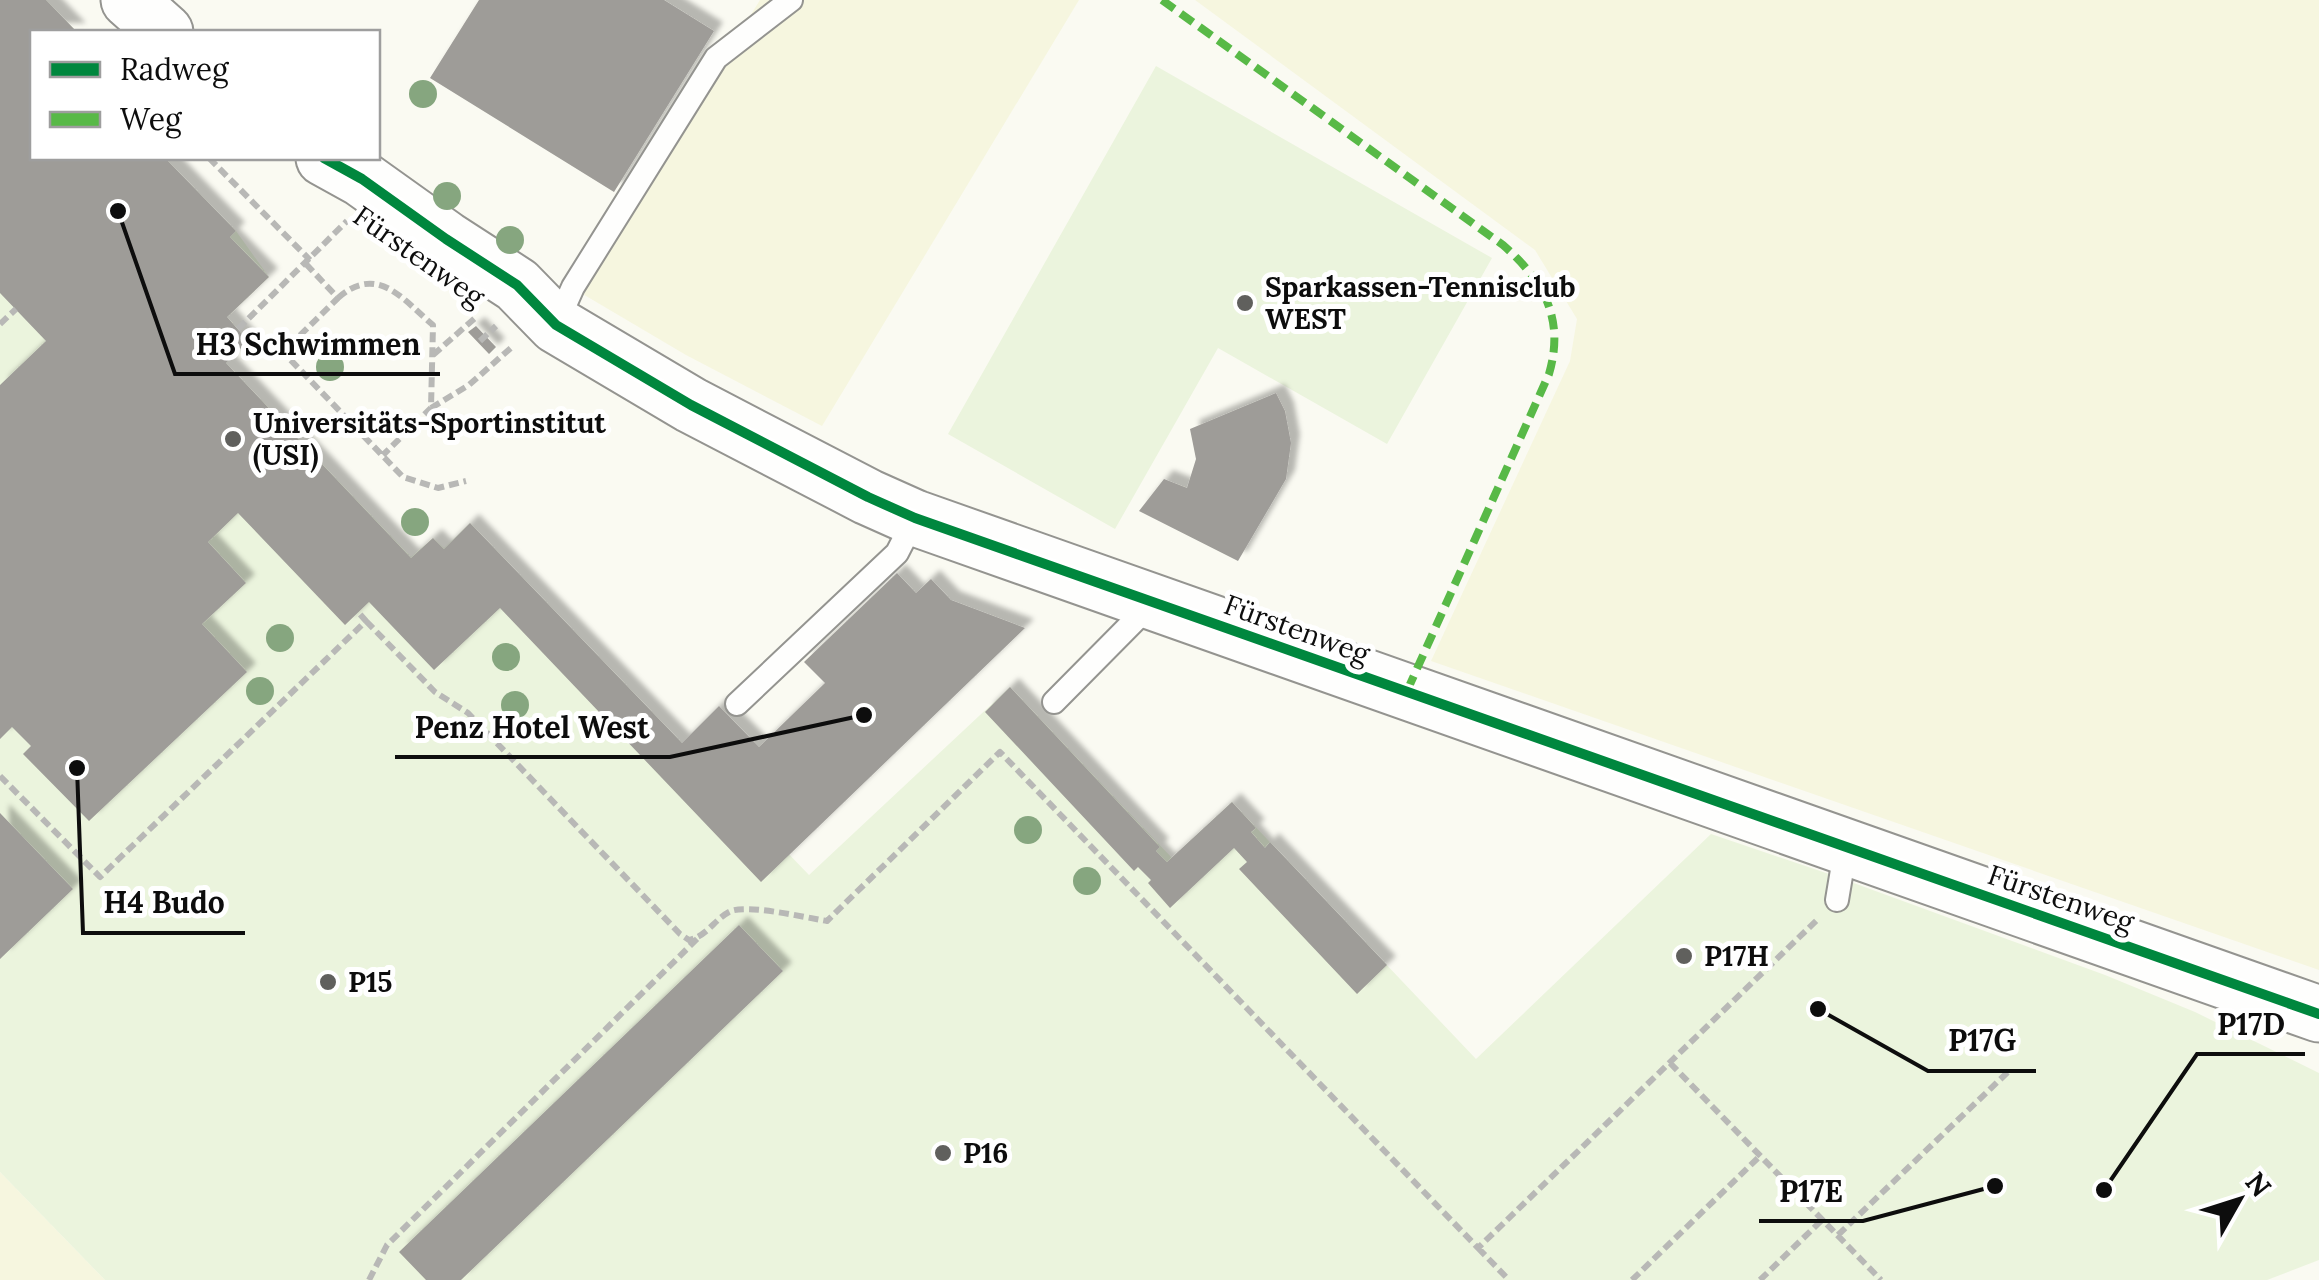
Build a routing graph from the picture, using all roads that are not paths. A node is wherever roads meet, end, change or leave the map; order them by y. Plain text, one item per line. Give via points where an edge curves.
1 (129, 0) edge
2 (791, 0) edge
3 (163, 30) edge
4 (300, 160) edge
5 (328, 160) edge
6 (535, 335) junction
7 (916, 518) junction
8 (1154, 602) junction
9 (1054, 702) dead end
10 (737, 704) dead end
11 (1846, 846) junction
12 (1837, 900) road end
13 (2319, 1014) edge

1 - 3 street
2 - 6 lane via 716,58 573,287
4 - 6 street, Fürstenweg via 391,241
5 - 6 street, Fürstenweg via 517,285
6 - 7 street, Fürstenweg
7 - 8 street, Fürstenweg
7 - 10 lane via 897,554
8 - 9 lane
8 - 11 street, Fürstenweg
11 - 12 lane
11 - 13 street, Fürstenweg

